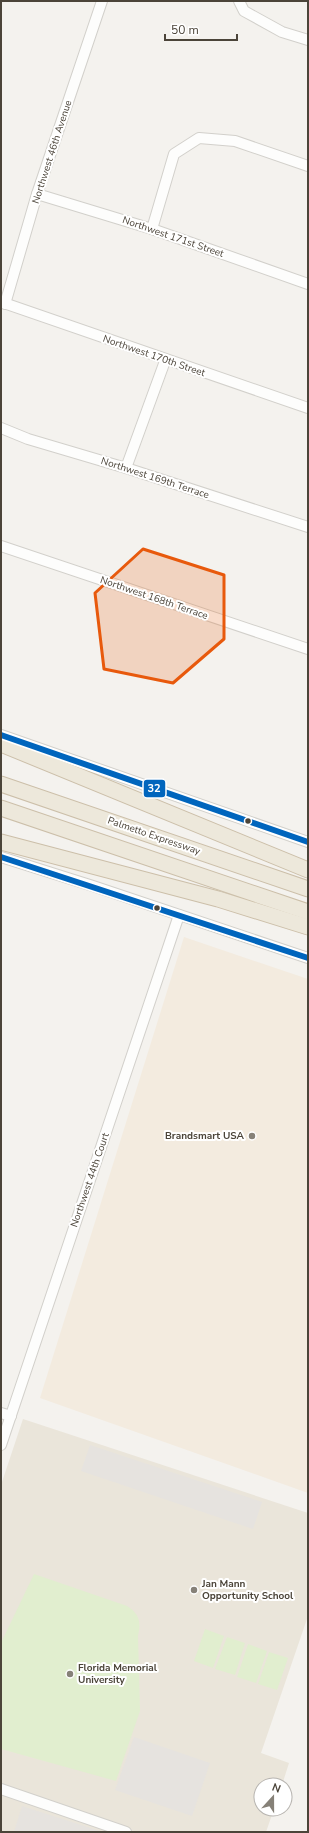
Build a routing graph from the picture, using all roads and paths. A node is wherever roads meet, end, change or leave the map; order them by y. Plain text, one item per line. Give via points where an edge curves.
1 (102, 1) edge
2 (239, 1) edge
3 (308, 40) edge
4 (308, 166) edge
5 (37, 194) junction
6 (152, 229) junction
7 (308, 284) edge
8 (3, 303) edge
9 (165, 360) junction
10 (308, 408) edge
11 (1, 428) edge
12 (126, 468) junction
13 (308, 527) edge
14 (1, 546) edge
15 (308, 650) edge
16 (1, 735) edge
17 (1, 744) edge
18 (1, 784) edge
19 (1, 808) edge
20 (308, 841) edge
21 (1, 842) edge
22 (1, 857) edge
23 (308, 870) edge
24 (308, 889) edge
25 (308, 912) edge
26 (180, 915) junction
27 (308, 927) edge
28 (308, 958) edge
29 (1, 1413) edge
30 (11, 1416) junction
31 (1, 1446) edge
32 (1, 1789) edge
33 (126, 1832) edge

1 - 5 street, Northwest 46th Avenue
2 - 3 street via 244,11 282,32
4 - 6 street via 235,141 199,138 174,154
5 - 6 street, Northwest 171st Street
5 - 8 street, Northwest 46th Avenue
6 - 7 street, Northwest 171st Street
8 - 9 street, Northwest 170th Street
9 - 10 street, Northwest 170th Street
9 - 12 street
11 - 12 street, Northwest 169th Terrace via 28,439
12 - 13 street, Northwest 169th Terrace
14 - 15 street, Northwest 168th Terrace
16 - 20 street
17 - 23 highway
18 - 24 highway, Palmetto Expressway
19 - 25 highway
21 - 27 highway via 218,899
22 - 26 street
26 - 28 street
26 - 30 street, Northwest 44th Court
29 - 30 street
30 - 31 street, Northwest 44th Court
32 - 33 street

